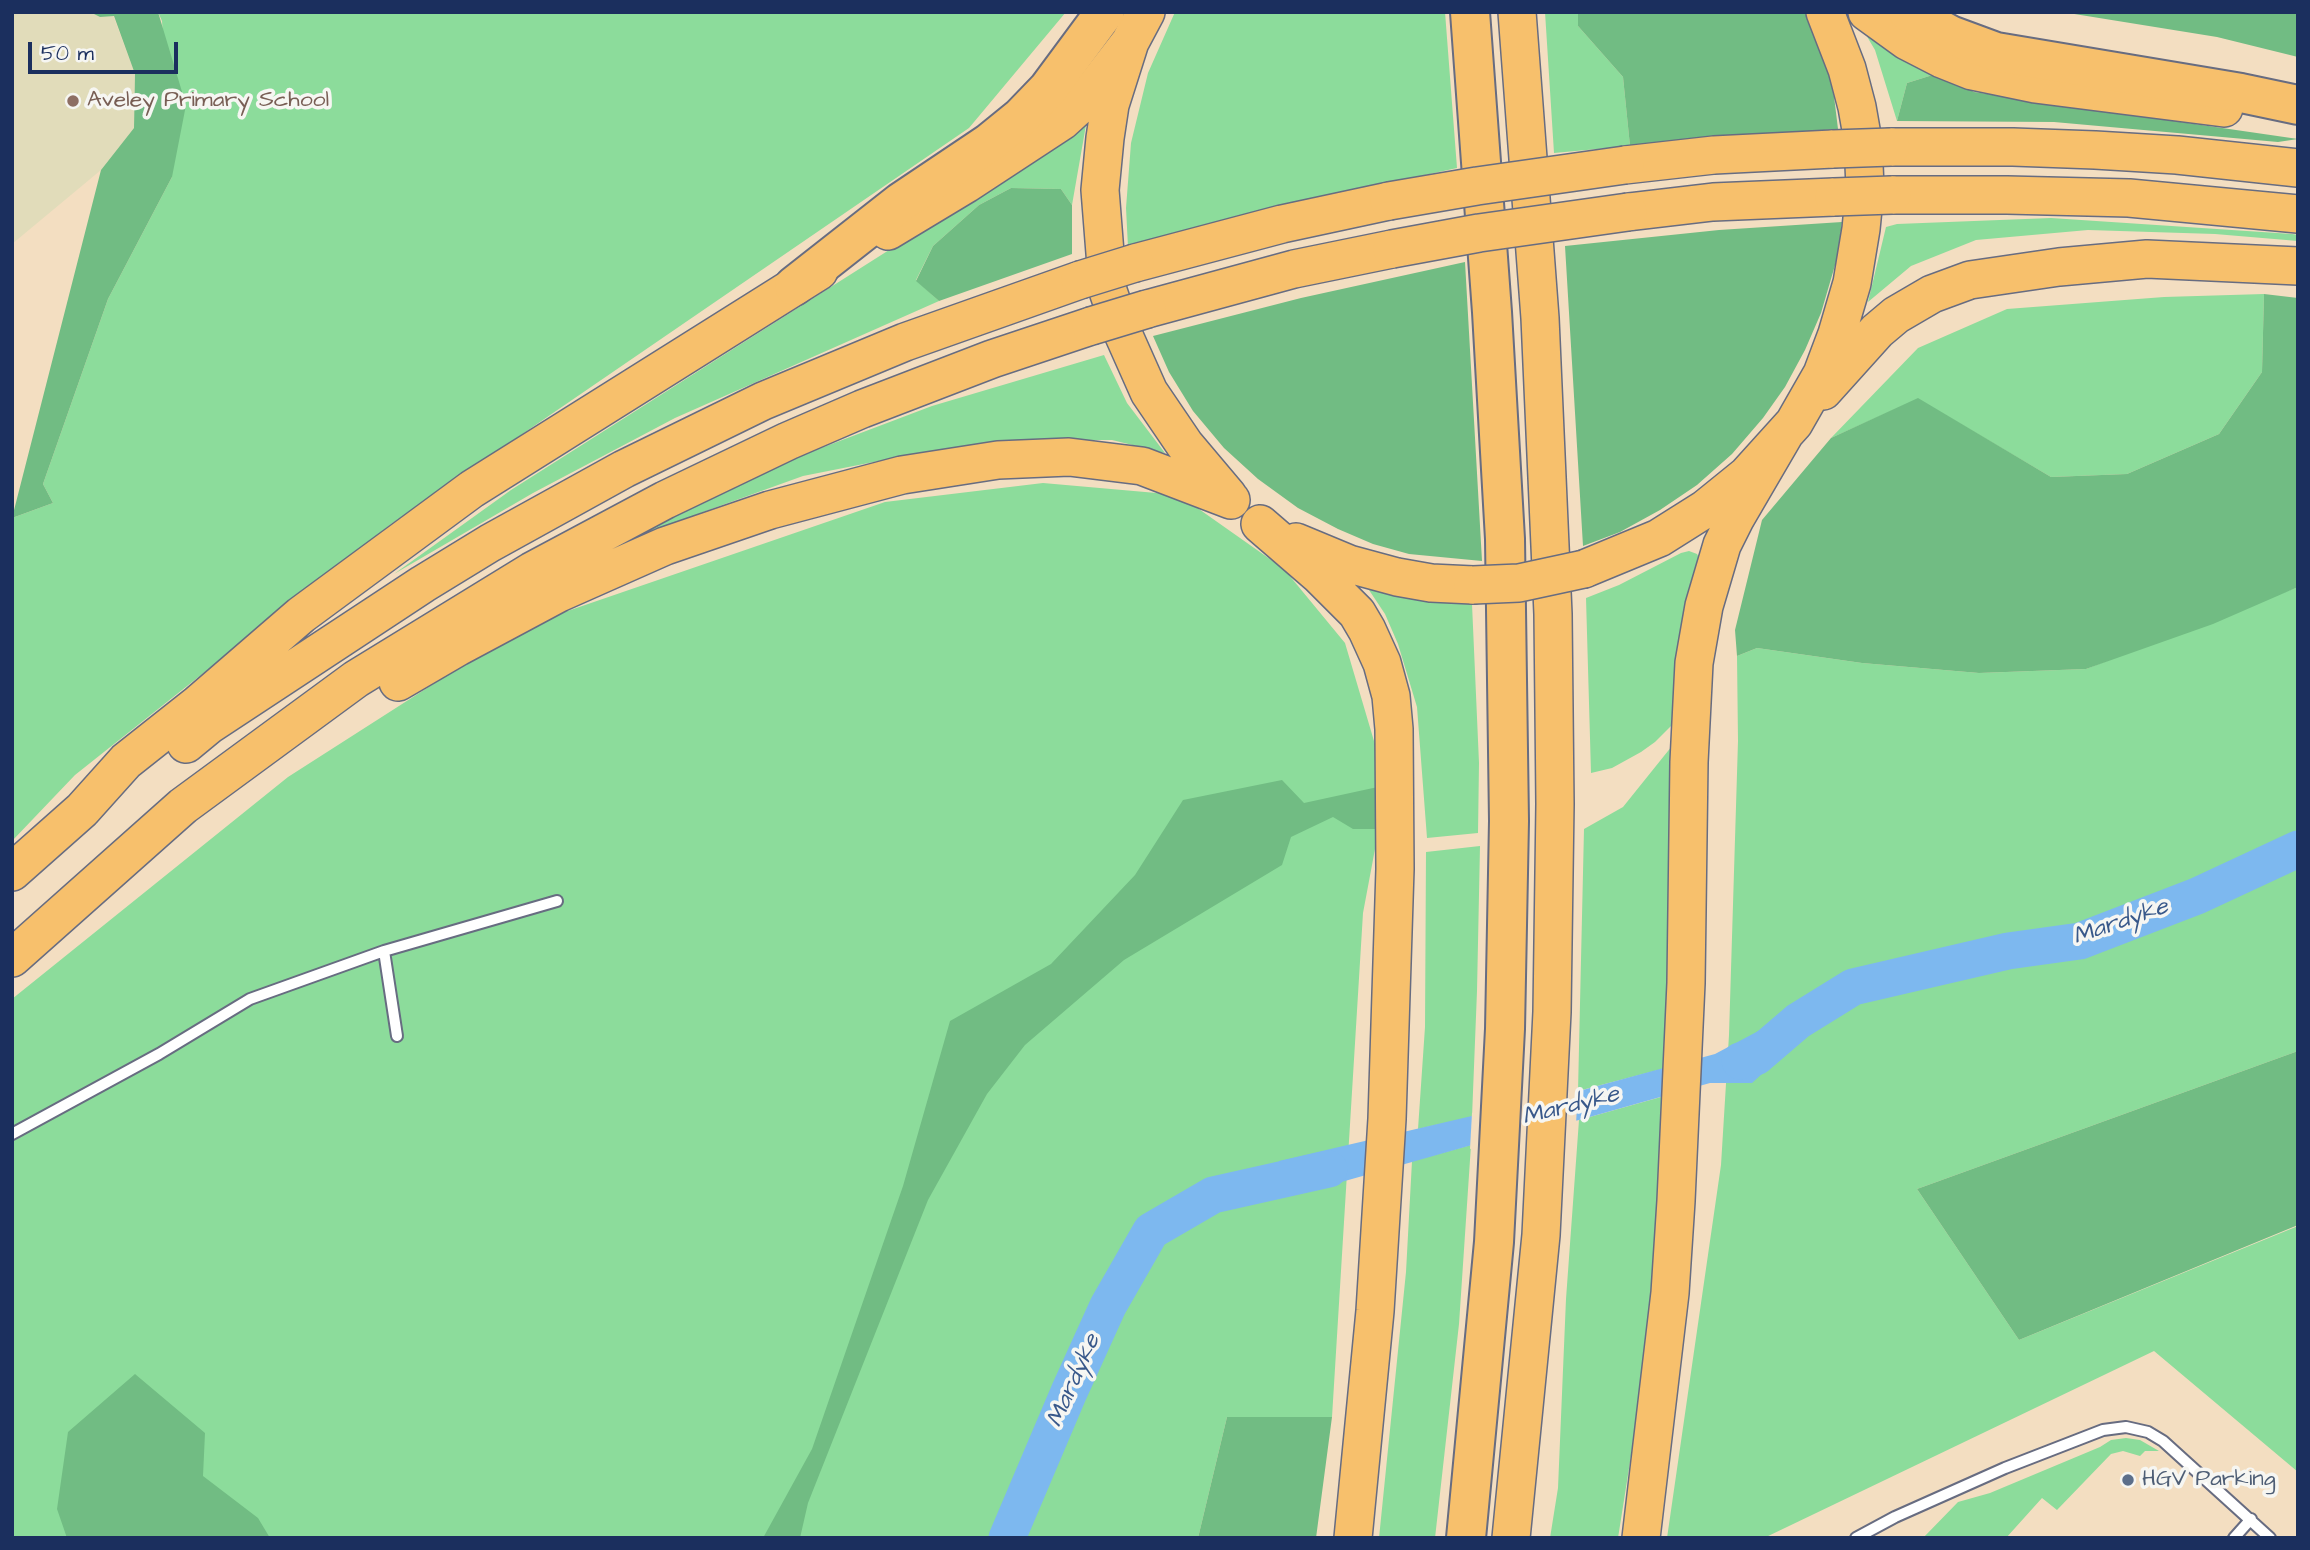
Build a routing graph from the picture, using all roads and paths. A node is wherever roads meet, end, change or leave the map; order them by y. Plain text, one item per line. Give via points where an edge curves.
1 (1105, 12) edge
2 (1470, 12) edge
3 (1517, 12) edge
4 (1825, 12) edge
5 (1867, 12) edge
6 (1908, 12) edge
7 (1138, 27) edge
8 (2298, 105) edge
9 (2298, 122) edge
10 (2298, 167) edge
11 (2298, 214) edge
12 (2298, 266) edge
13 (793, 286) junction
14 (1789, 429) junction
15 (1231, 500) junction
16 (1260, 524) junction
17 (82, 810) junction
18 (136, 850) junction
19 (12, 872) edge
20 (558, 901) dead end
21 (384, 951) junction
22 (12, 958) edge
23 (397, 1036) dead end
24 (12, 1134) edge
25 (2251, 1519) junction
26 (1354, 1523) edge
27 (1466, 1538) edge
28 (1511, 1538) edge
29 (1641, 1538) edge
30 (1856, 1538) edge
31 (2234, 1538) edge
32 (2270, 1538) edge

1 - 13 highway via 1048,89 1021,117
2 - 27 highway via 1505,539 1509,754 1503,1076 1488,1317
3 - 28 highway via 1540,318 1555,740 1552,1012 1535,1306
4 - 14 highway via 1857,107 1865,188 1857,256 1837,334 1822,374
5 - 9 highway via 1942,59 1990,75
6 - 8 highway via 1950,35 1996,52
7 - 13 highway via 1091,92 1062,121 966,184
7 - 15 highway via 1110,105 1102,160 1108,291 1149,392
10 - 17 highway, bridge via 2013,146 1714,155 1389,201 1135,263 905,342 763,401 624,469 423,584 209,725 143,778
11 - 18 highway, bridge via 2129,198 2007,195 1713,202 1392,249 1147,309 992,359 862,409 665,500 532,571 356,679 183,806
12 - 14 highway via 2147,259 1994,275 1950,286 1911,305 1877,331
13 - 17 highway via 450,505 301,615 126,761
14 - 16 highway, bridge via 1747,475 1659,538 1584,569 1519,583 1474,585 1381,573 1324,554
14 - 29 highway via 1722,545 1704,606 1691,700 1686,957 1671,1280
15 - 16 highway
15 - 18 highway via 1142,466 1039,457 902,475 770,510 665,546 536,605 374,696 172,834
16 - 26 highway via 1357,613 1382,663 1392,707 1395,869 1389,1078 1375,1311
17 - 19 highway
18 - 22 highway
20 - 21 lane
21 - 23 lane
21 - 24 lane via 250,999
25 - 30 lane via 2163,1441 2126,1427 2103,1430 2005,1468
25 - 31 lane
25 - 32 lane

